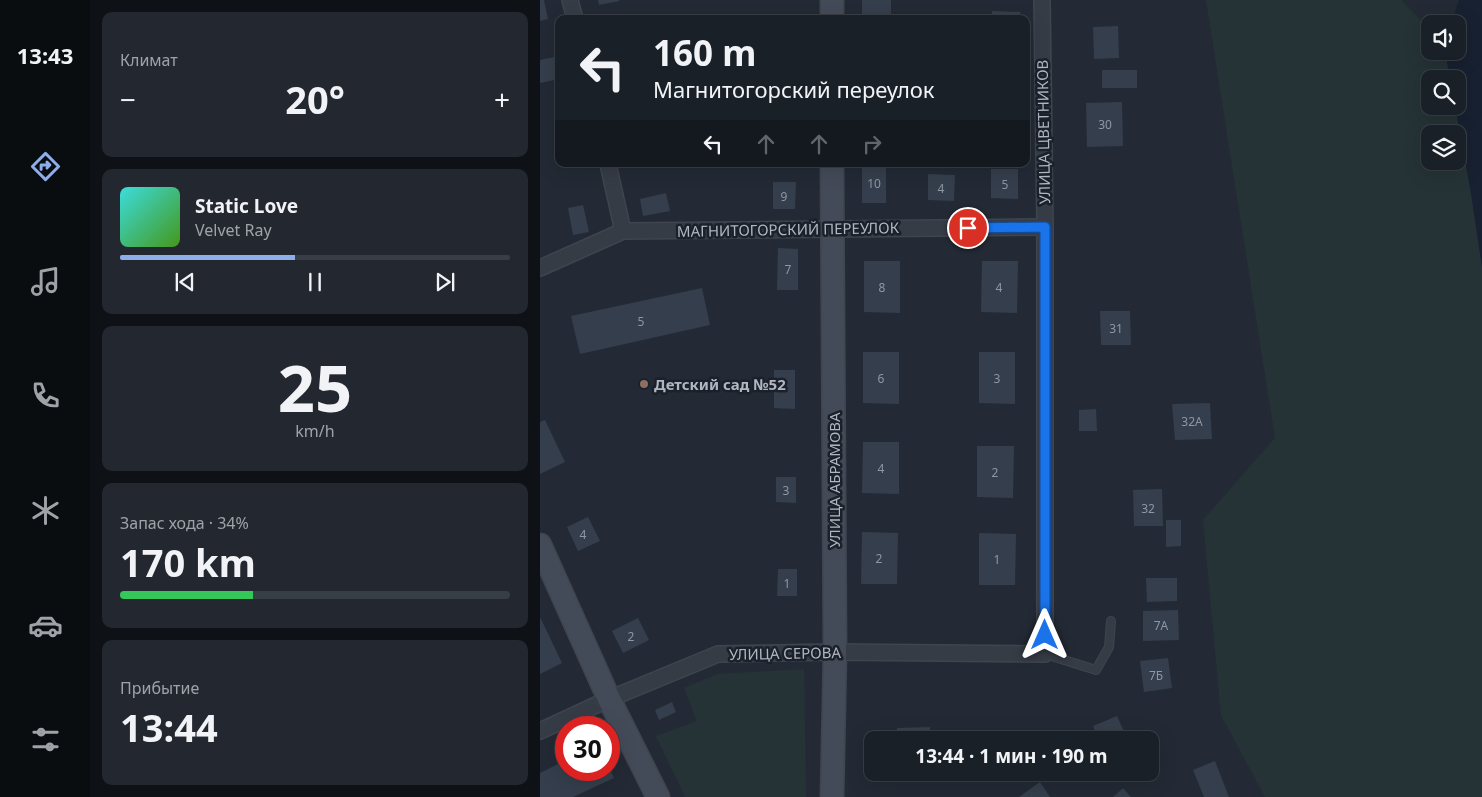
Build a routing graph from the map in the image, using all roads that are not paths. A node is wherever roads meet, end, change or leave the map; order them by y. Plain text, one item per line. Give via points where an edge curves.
1 (570, 0) edge
2 (832, 0) edge
3 (1042, 0) edge
4 (574, 15) edge
5 (832, 15) edge
6 (609, 167) edge
7 (832, 167) edge
8 (1045, 227) junction
9 (832, 229) junction
10 (623, 231) junction
11 (540, 268) edge
12 (540, 545) edge
13 (1111, 621) dead end
14 (835, 652) junction
15 (1045, 654) junction
16 (609, 699) junction
17 (540, 731) edge
18 (658, 797) edge
19 (832, 797) edge

1 - 4 street
2 - 5 street
3 - 8 street, УЛИЦА ЦВЕТНИКОВ
6 - 10 street
7 - 9 street, УЛИЦА АБРАМОВА
8 - 9 street, МАГНИТОГОРСКИЙ ПЕРЕУЛОК
8 - 15 street, УЛИЦА ЦВЕТНИКОВ
9 - 10 street, МАГНИТОГОРСКИЙ ПЕРЕУЛОК
9 - 14 street, УЛИЦА АБРАМОВА
10 - 11 street, МАГНИТОГОРСКИЙ ПЕРЕУЛОК
12 - 16 street
13 - 15 lane via 1109,646 1096,670
14 - 15 street, УЛИЦА СЕРОВА
14 - 16 street, УЛИЦА СЕРОВА via 718,654
14 - 19 street, УЛИЦА АБРАМОВА
16 - 17 street, УЛИЦА СЕРОВА
16 - 18 street

